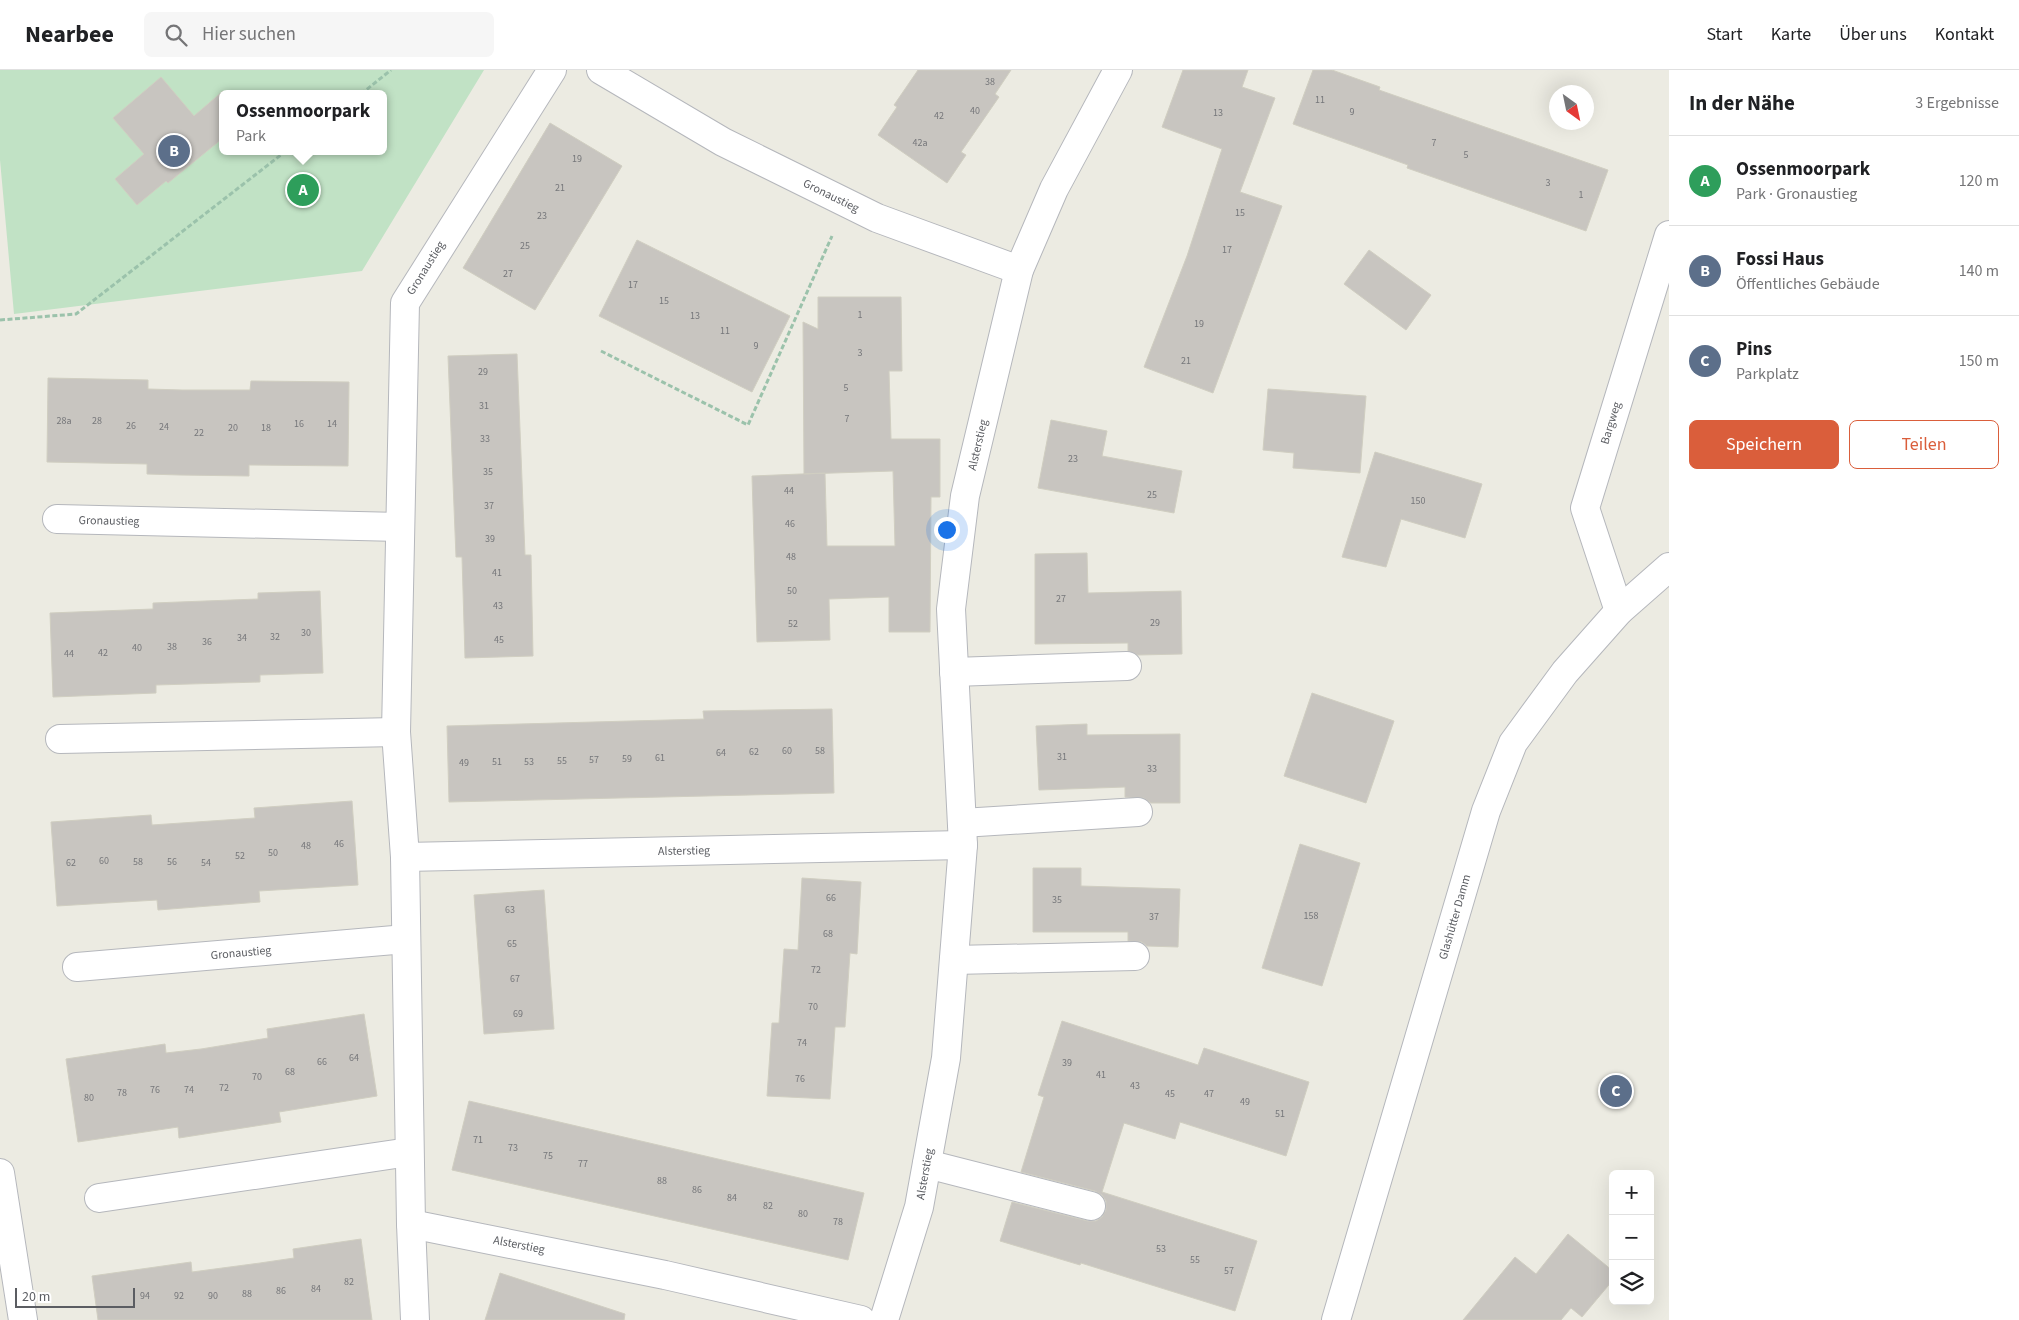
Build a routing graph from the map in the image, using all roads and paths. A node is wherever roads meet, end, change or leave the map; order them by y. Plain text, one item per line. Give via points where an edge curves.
1 (391, 70) edge
2 (552, 70) edge
3 (600, 70) edge
4 (1118, 70) edge
5 (365, 90) edge
6 (281, 155) edge
7 (847, 204) junction
8 (1669, 235) edge
9 (1019, 270) junction
10 (0, 320) edge
11 (601, 351) dead end
12 (57, 520) dead end
13 (400, 527) junction
14 (1669, 567) edge
15 (1620, 611) junction
16 (1127, 666) dead end
17 (954, 672) junction
18 (396, 732) junction
19 (60, 739) dead end
20 (1138, 812) dead end
21 (962, 834) junction
22 (405, 857) junction
23 (406, 939) junction
24 (1135, 956) dead end
25 (954, 960) junction
26 (77, 967) dead end
27 (409, 1152) junction
28 (927, 1164) junction
29 (0, 1173) edge
30 (99, 1198) dead end
31 (1091, 1206) dead end
32 (411, 1224) junction
33 (23, 1320) edge
34 (415, 1320) edge
35 (861, 1320) edge
36 (884, 1320) edge
37 (1336, 1320) edge

1 - 5 path
2 - 13 street, Gronaustieg via 405,303
3 - 7 street, Gronaustieg via 723,142
4 - 9 street, Alsterstieg via 1054,189
6 - 10 path via 76,314
7 - 9 street, Gronaustieg
7 - 11 path via 748,425
8 - 15 street, Bargweg via 1585,508
9 - 17 street, Alsterstieg via 965,496 951,610
12 - 13 street, Gronaustieg
13 - 18 street, Gronaustieg
14 - 15 street, Glashütter Damm
15 - 37 street, Glashütter Damm via 1565,672 1509,752 1486,811
16 - 17 street
17 - 21 street, Alsterstieg
18 - 19 street
18 - 22 street, Gronaustieg
20 - 21 street
21 - 22 street, Alsterstieg
21 - 25 street, Alsterstieg
22 - 23 street, Gronaustieg
23 - 26 street, Gronaustieg
23 - 27 street, Gronaustieg
24 - 25 street
25 - 28 street, Alsterstieg via 946,1058
27 - 30 street
27 - 32 street, Gronaustieg
28 - 31 street
28 - 36 street, Alsterstieg via 919,1206
29 - 33 street
32 - 34 street, Gronaustieg
32 - 35 street, Alsterstieg via 665,1275

